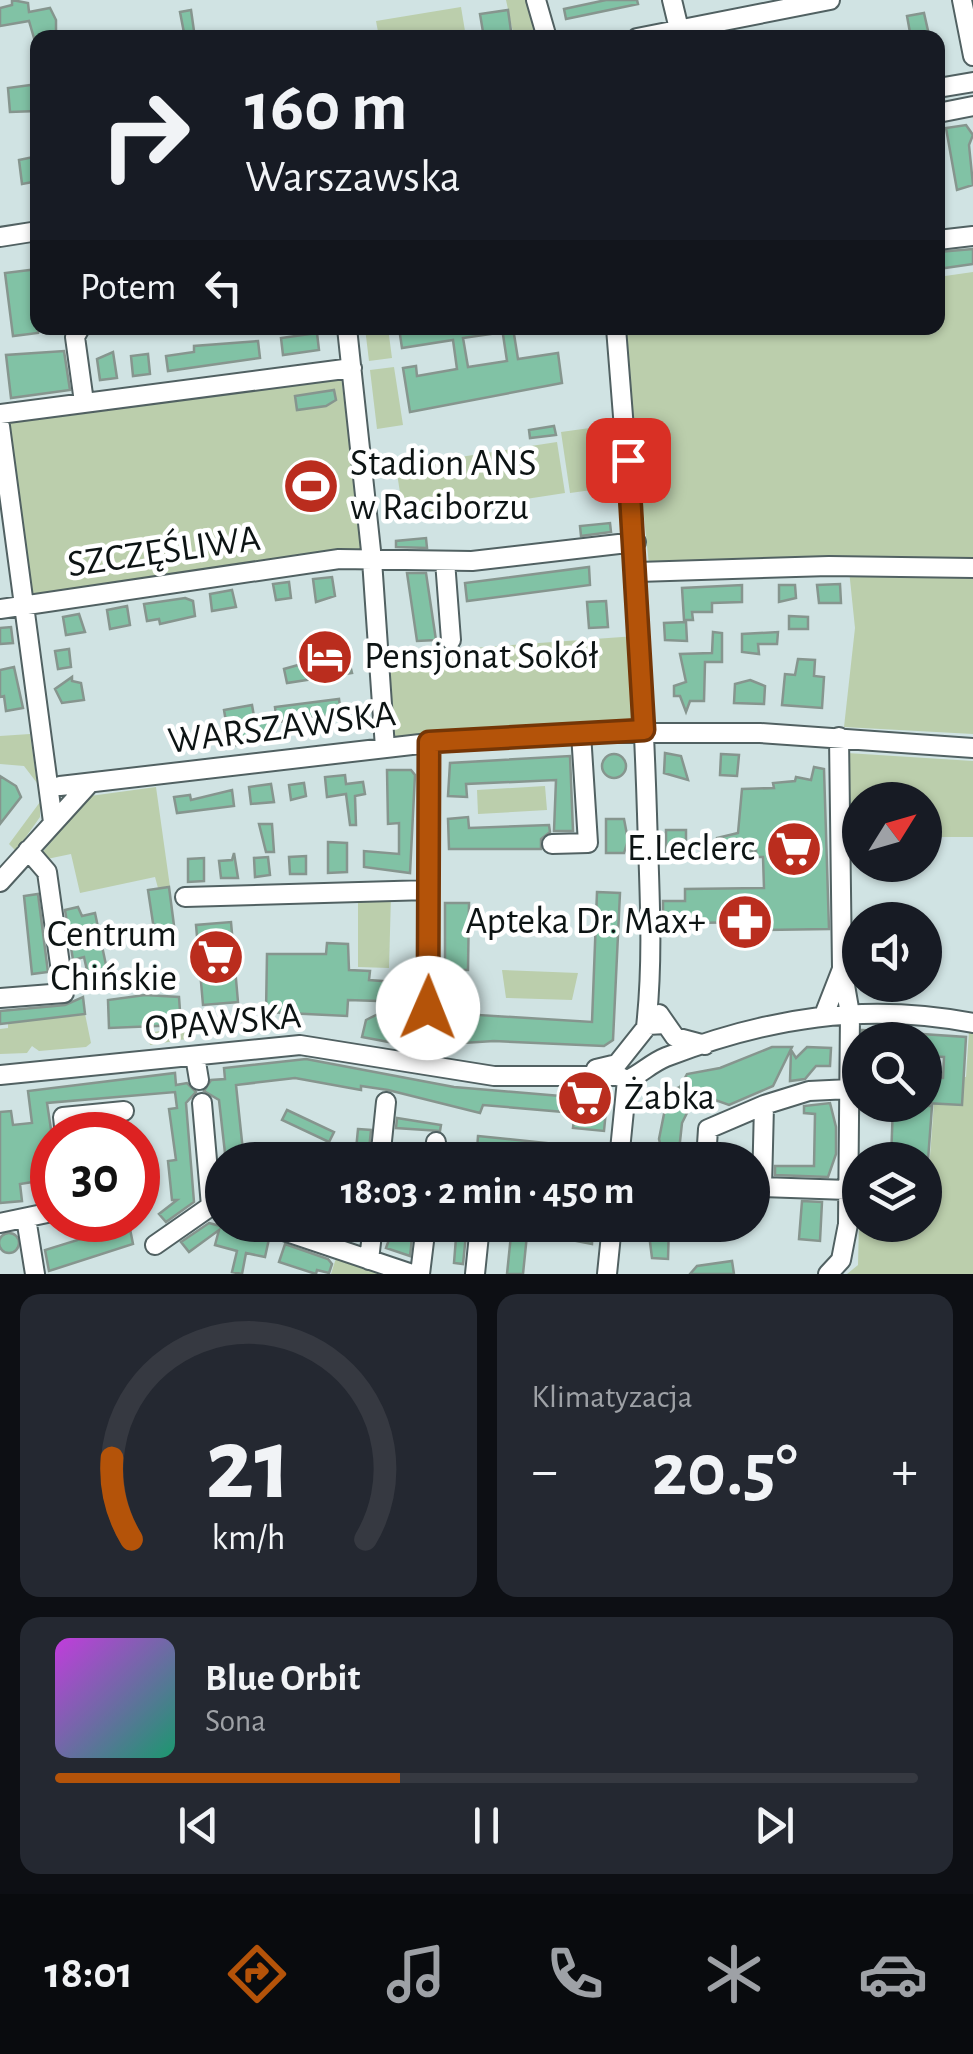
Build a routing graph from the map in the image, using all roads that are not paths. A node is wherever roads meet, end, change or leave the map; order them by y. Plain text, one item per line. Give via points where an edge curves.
1 (536, 0) edge
2 (672, 0) edge
3 (830, 0) edge
4 (962, 0) edge
5 (679, 29) junction
6 (545, 30) edge
7 (674, 30) edge
8 (973, 56) edge
9 (973, 82) edge
10 (945, 87) edge
11 (973, 106) edge
12 (945, 111) edge
13 (30, 232) edge
14 (973, 236) edge
15 (0, 237) edge
16 (945, 239) edge
17 (76, 335) edge
18 (348, 335) edge
19 (617, 335) edge
20 (352, 368) junction
21 (84, 402) junction
22 (0, 414) edge
23 (0, 426) edge
24 (636, 542) junction
25 (372, 560) junction
26 (446, 561) junction
27 (973, 568) edge
28 (638, 572) junction
29 (22, 605) junction
30 (0, 609) edge
31 (452, 640) dead end
32 (644, 730) junction
33 (581, 733) junction
34 (838, 737) junction
35 (429, 742) junction
36 (385, 748) junction
37 (973, 748) edge
38 (63, 796) junction
39 (552, 844) dead end
40 (28, 850) junction
41 (0, 882) edge
42 (429, 890) junction
43 (185, 897) dead end
44 (842, 968) joint
45 (0, 998) edge
46 (848, 1002) edge
47 (850, 1014) junction
48 (824, 1015) junction
49 (850, 1022) edge
50 (973, 1023) edge
51 (662, 1029) junction
52 (705, 1045) junction
53 (195, 1056) junction
54 (668, 1056) junction
55 (427, 1065) junction
56 (621, 1073) junction
57 (0, 1075) edge
58 (199, 1080) dead end
59 (842, 1089) edge
60 (386, 1102) dead end
61 (202, 1103) dead end
62 (764, 1105) junction
63 (208, 1142) edge
64 (382, 1142) edge
65 (619, 1142) edge
66 (707, 1142) edge
67 (761, 1142) edge
68 (770, 1187) edge
69 (842, 1190) edge
70 (205, 1215) edge
71 (30, 1217) edge
72 (26, 1218) junction
73 (0, 1224) edge
74 (316, 1242) edge
75 (371, 1242) edge
76 (424, 1242) edge
77 (478, 1242) edge
78 (610, 1242) edge
79 (846, 1242) edge
80 (155, 1245) dead end
81 (369, 1260) junction
82 (35, 1274) edge
83 (412, 1274) edge
84 (420, 1274) edge
85 (475, 1274) edge
86 (607, 1274) edge
87 (828, 1274) edge

1 - 6 street
2 - 5 street
3 - 5 street
4 - 8 street
5 - 7 street
9 - 10 street
11 - 12 street
13 - 15 street
14 - 16 street
17 - 21 street
18 - 20 street
19 - 24 street
20 - 21 street
20 - 25 street
21 - 22 street
23 - 29 street
24 - 26 street, SZCZĘŚLIWA
24 - 28 street
25 - 26 street, SZCZĘŚLIWA
25 - 29 street, SZCZĘŚLIWA via 339,559
25 - 36 street
26 - 31 street
27 - 28 street
28 - 32 street
29 - 30 street, SZCZĘŚLIWA
29 - 38 street
32 - 33 street, WARSZAWSKA
32 - 34 street, WARSZAWSKA
32 - 51 street via 651,982
33 - 35 street, WARSZAWSKA
33 - 39 street via 588,843
34 - 37 street, WARSZAWSKA
34 - 44 street
35 - 36 street, WARSZAWSKA
35 - 42 street
36 - 38 street, WARSZAWSKA
38 - 40 street
40 - 41 street
40 - 45 street via 47,872 64,993
42 - 43 street
42 - 55 street
44 - 48 street
46 - 47 street
47 - 48 street, OPAWSKA
47 - 49 street
47 - 50 street, OPAWSKA
48 - 52 street, OPAWSKA
51 - 52 street
51 - 54 street
51 - 56 street
52 - 54 street, OPAWSKA
53 - 55 street, OPAWSKA via 300,1045
53 - 57 street, OPAWSKA
53 - 58 street
54 - 56 street, OPAWSKA
55 - 56 street, OPAWSKA via 494,1076
56 - 65 street
59 - 62 street via 810,1090
60 - 64 street
61 - 63 street
62 - 66 street via 708,1129
62 - 67 street
68 - 69 street
70 - 80 street
71 - 72 street
72 - 73 street
72 - 82 street
74 - 81 street
75 - 81 street
76 - 84 street
77 - 85 street
78 - 86 street
79 - 87 street
81 - 83 street

